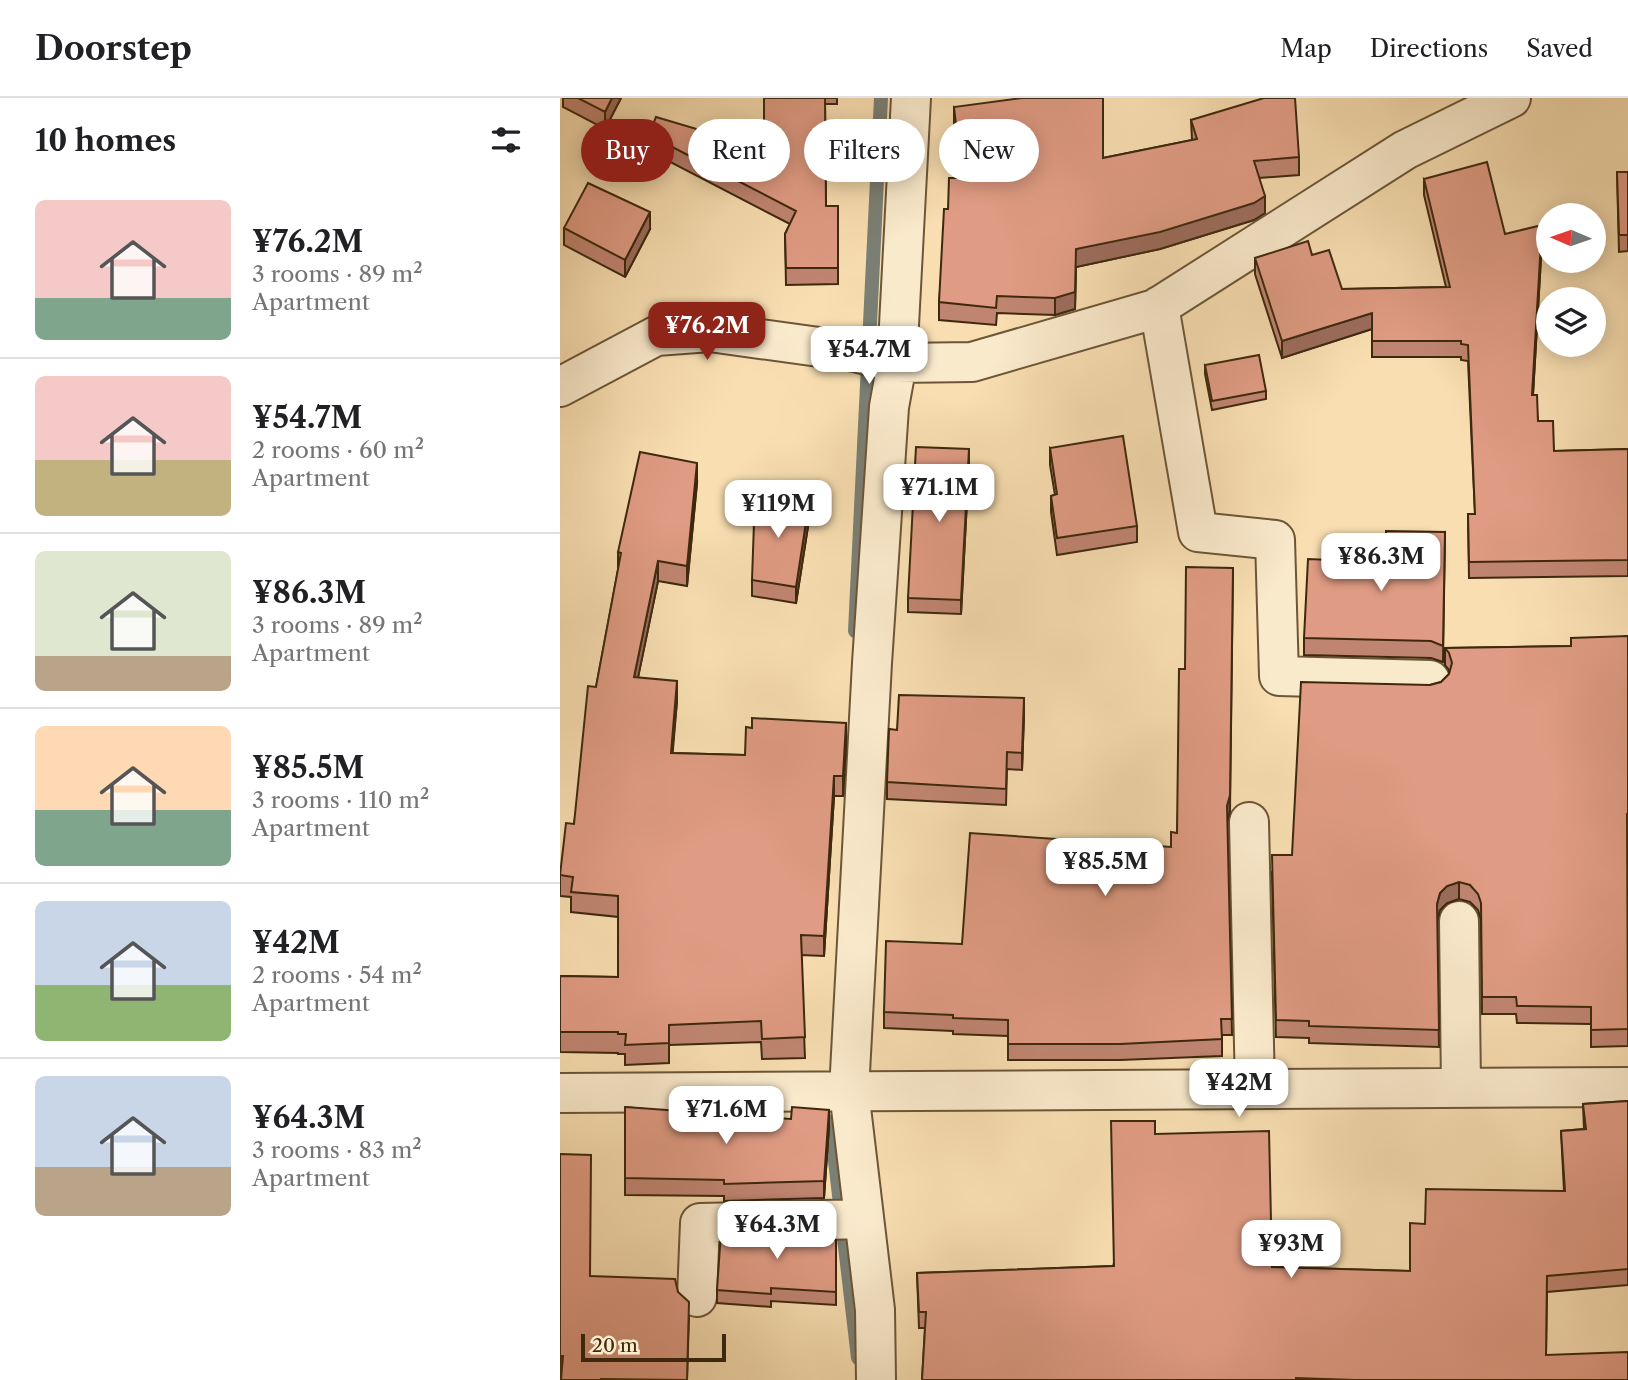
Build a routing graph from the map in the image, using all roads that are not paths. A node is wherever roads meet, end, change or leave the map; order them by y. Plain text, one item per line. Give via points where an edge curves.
1 (911, 98) edge
2 (1511, 98) edge
3 (1159, 306) junction
4 (897, 363) junction
5 (560, 387) edge
6 (1430, 680) dead end
7 (1249, 822) dead end
8 (1459, 921) dead end
9 (1628, 1087) edge
10 (1461, 1088) junction
11 (1255, 1089) junction
12 (849, 1091) junction
13 (560, 1093) edge
14 (864, 1219) junction
15 (697, 1297) dead end
16 (876, 1380) edge

1 - 4 street
2 - 3 street via 1405,150
3 - 4 street via 972,362
3 - 6 street via 1198,532 1275,540 1279,676
4 - 5 street via 855,352 710,332 656,336
4 - 12 street via 873,649
7 - 11 street
8 - 10 street
9 - 10 street
10 - 11 street
11 - 12 street
12 - 13 street
12 - 14 street
14 - 15 street via 700,1223
14 - 16 street via 875,1310

